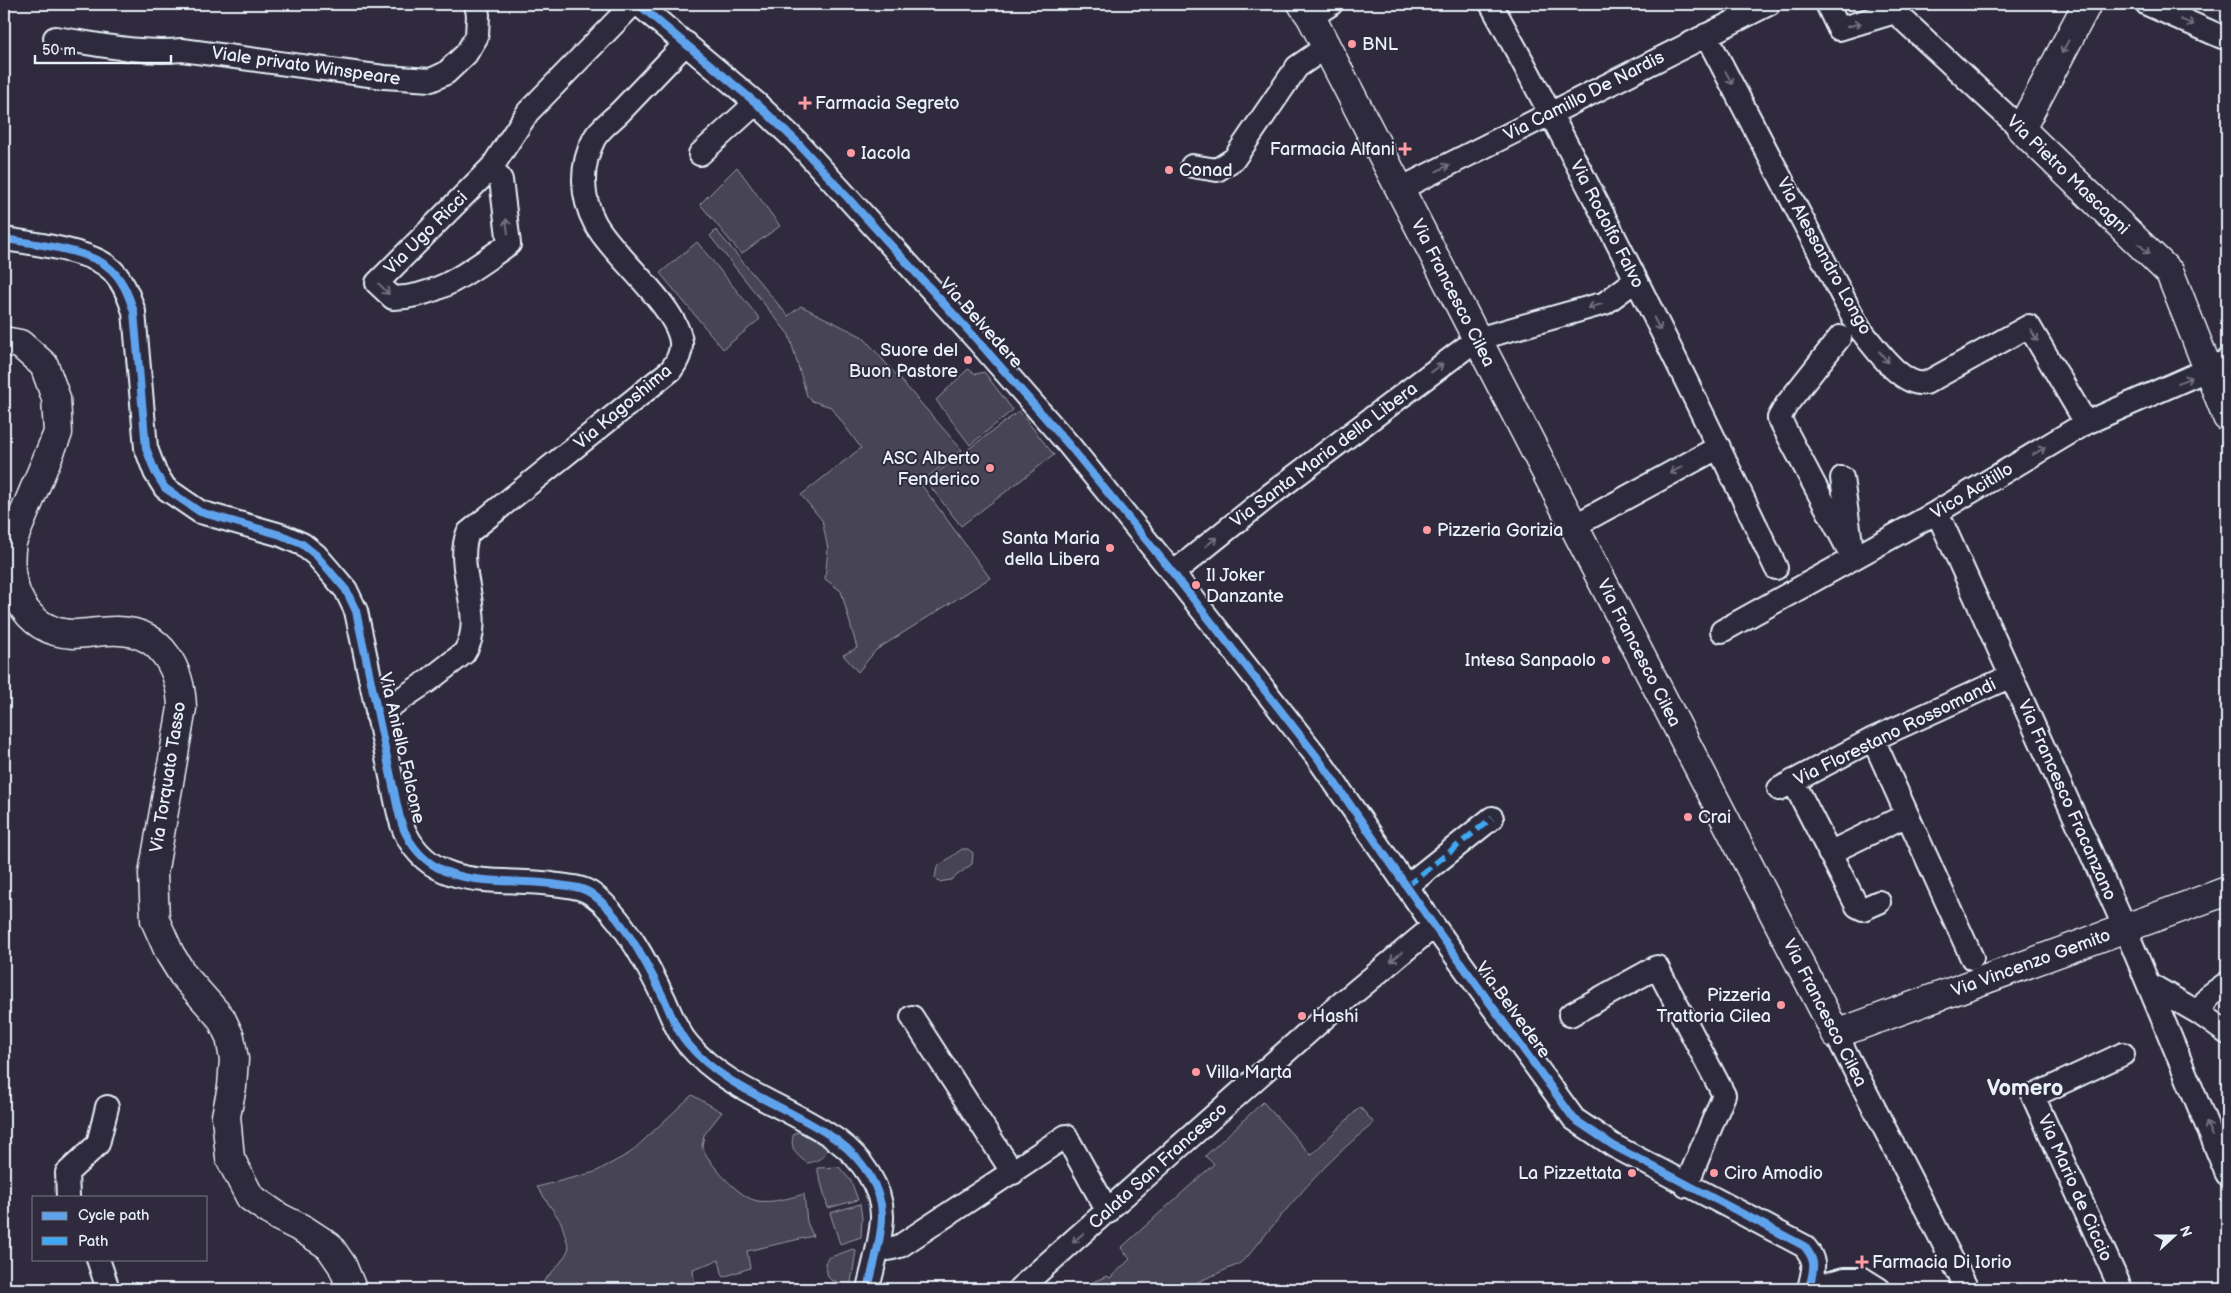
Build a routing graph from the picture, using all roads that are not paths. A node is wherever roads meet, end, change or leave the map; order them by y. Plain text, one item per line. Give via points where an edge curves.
1 (476, 4) edge
2 (633, 4) edge
3 (638, 4) edge
4 (1491, 4) edge
5 (1769, 4) edge
6 (1827, 4) edge
7 (2088, 4) edge
8 (2147, 4) edge
9 (1309, 7) edge
10 (1895, 8) edge
11 (1706, 35) junction
12 (2227, 35) edge
13 (55, 38) dead end
14 (686, 43) junction
15 (1326, 47) junction
16 (756, 103) junction
17 (1552, 113) junction
18 (2021, 130) junction
19 (700, 154) dead end
20 (1192, 166) dead end
21 (492, 167) junction
22 (1400, 190) junction
23 (4, 239) edge
24 (1636, 280) junction
25 (1840, 337) dead end
26 (1477, 338) junction
27 (4, 341) edge
28 (2218, 365) edge
29 (2227, 417) edge
30 (2086, 422) junction
31 (1719, 447) junction
32 (1842, 478) dead end
33 (1938, 512) junction
34 (1574, 526) junction
35 (1853, 558) junction
36 (1776, 568) dead end
37 (1174, 573) junction
38 (9, 592) edge
39 (1722, 631) dead end
40 (2011, 676) junction
41 (377, 715) junction
42 (1873, 739) junction
43 (1907, 815) junction
44 (1492, 818) dead end
45 (1829, 853) junction
46 (1407, 886) junction
47 (2227, 892) edge
48 (1879, 902) dead end
49 (1434, 926) junction
50 (2125, 928) junction
51 (1972, 958) dead end
52 (2227, 983) edge
53 (2149, 984) junction
54 (2199, 1013) junction
55 (1570, 1015) dead end
56 (912, 1017) dead end
57 (2227, 1033) edge
58 (1836, 1034) junction
59 (2123, 1054) dead end
60 (107, 1107) dead end
61 (1012, 1173) junction
62 (2227, 1174) edge
63 (1686, 1186) junction
64 (68, 1196) edge
65 (1108, 1212) junction
66 (878, 1246) junction
67 (98, 1260) edge
68 (108, 1289) edge
69 (352, 1289) edge
70 (868, 1289) edge
71 (1020, 1289) edge
72 (1808, 1289) edge
73 (1879, 1289) edge
74 (1967, 1289) edge
75 (2121, 1289) edge

1 - 13 street, Viale privato Winspeare via 477,36 466,54 446,73 431,80 384,77 182,50 135,50
2 - 21 street, Via Ugo Ricci via 528,112
3 - 14 street, Via Belvedere
4 - 17 street, Via Rodolfo Falvo
5 - 11 street, Via Camillo De Nardis
6 -> 10 street via 1839,29
7 -> 18 main road
8 -> 12 street via 2222,36
9 - 15 main road, Via Francesco Cilea
10 - 18 street, Via Pietro Mascagni
11 - 17 street, Via Camillo De Nardis
11 -> 30 street, Via Alessandro Longo via 1860,328 1889,364 1909,381 1926,383 2029,326
14 - 16 street, Via Belvedere
14 - 41 street, Via Kagoshima via 595,138 586,159 583,183 587,206 595,224 677,328 681,344 678,360 671,370 468,533 464,554 472,627 468,647 428,681
15 - 20 street via 1297,66 1234,159 1217,170
15 - 22 main road, Via Francesco Cilea
16 - 19 street
16 - 37 street, Via Belvedere via 796,141 978,341
22 -> 17 street, Via Camillo De Nardis
17 - 24 street, Via Rodolfo Falvo
18 -> 28 main road, Via Pietro Mascagni via 2170,273
21 -> 21 street, Via Ugo Ricci via 377,282 393,298 414,298 450,284 509,244 501,180
22 - 26 main road, Via Francesco Cilea
23 - 41 street, Via Aniello Falcone via 80,254 108,266 128,291 134,312 146,448 155,472 166,488 200,512 281,534 316,555 346,590 356,611
24 -> 26 street via 1605,303
24 -> 31 street, Via Rodolfo Falvo
25 - 35 street via 1787,404 1780,418
26 - 34 main road, Via Francesco Cilea
37 -> 26 street, Via Santa Maria della Libera via 1270,495
27 - 38 main road, Via Torquato Tasso via 20,344 44,365 56,398 58,433 12,542
28 - 29 main road, Via Pietro Mascagni
30 -> 28 street, Vico Acitillo
33 -> 30 street, Vico Acitillo
31 -> 34 street
31 - 36 street, Via Rodolfo Falvo
32 - 35 street
33 - 35 street, Vico Acitillo
33 - 40 street, Via Francesco Fracanzano
34 - 58 main road, Via Francesco Cilea
35 - 39 street, Vico Acitillo
37 - 46 street, Via Belvedere via 1286,718
38 - 69 main road, Via Torquato Tasso via 49,630 73,634 131,632 147,638 169,657 177,673 182,690 182,708 153,874 155,920 183,975 221,1018 230,1037 234,1060 226,1116 230,1158 250,1196 278,1217 329,1246 342,1265
40 - 42 street, Via Florestano Rossomandi
40 - 50 street, Via Francesco Fracanzano
41 - 66 street, Via Aniello Falcone via 405,833 428,864 466,878 572,886 591,894 628,934 650,970 686,1043 702,1060 729,1079 838,1141 863,1167 879,1197 882,1217
42 - 43 street
42 - 45 street, Via Florestano Rossomandi via 1786,785
43 - 45 street
43 - 51 street
44 - 46 street
45 - 48 street via 1857,906 1863,909
46 - 49 street, Via Belvedere
47 - 50 main road, Via Vincenzo Gemito
49 - 63 street, Via Belvedere via 1574,1119 1614,1146
49 -> 65 street, Calata San Francesco via 1332,1011
50 - 53 street, Via Francesco Fracanzano
50 - 58 main road, Via Vincenzo Gemito
52 - 54 street via 2209,996
53 - 54 street
62 -> 53 street, Via Francesco Fracanzano
54 - 57 street
55 - 63 street via 1657,967 1724,1095
56 - 61 street
58 - 74 street, Via Francesco Cilea
59 - 75 street, Via Mario de Ciccio via 2033,1096
60 - 64 street via 98,1144 67,1173
61 - 65 street via 1066,1136
61 - 66 street via 900,1246 889,1249
63 - 72 street, Via Belvedere via 1804,1246 1813,1256 1814,1267
65 -> 71 street, Calata San Francesco
66 - 70 street, Via Aniello Falcone
67 - 68 street
72 - 73 street via 1844,1279 1863,1279

